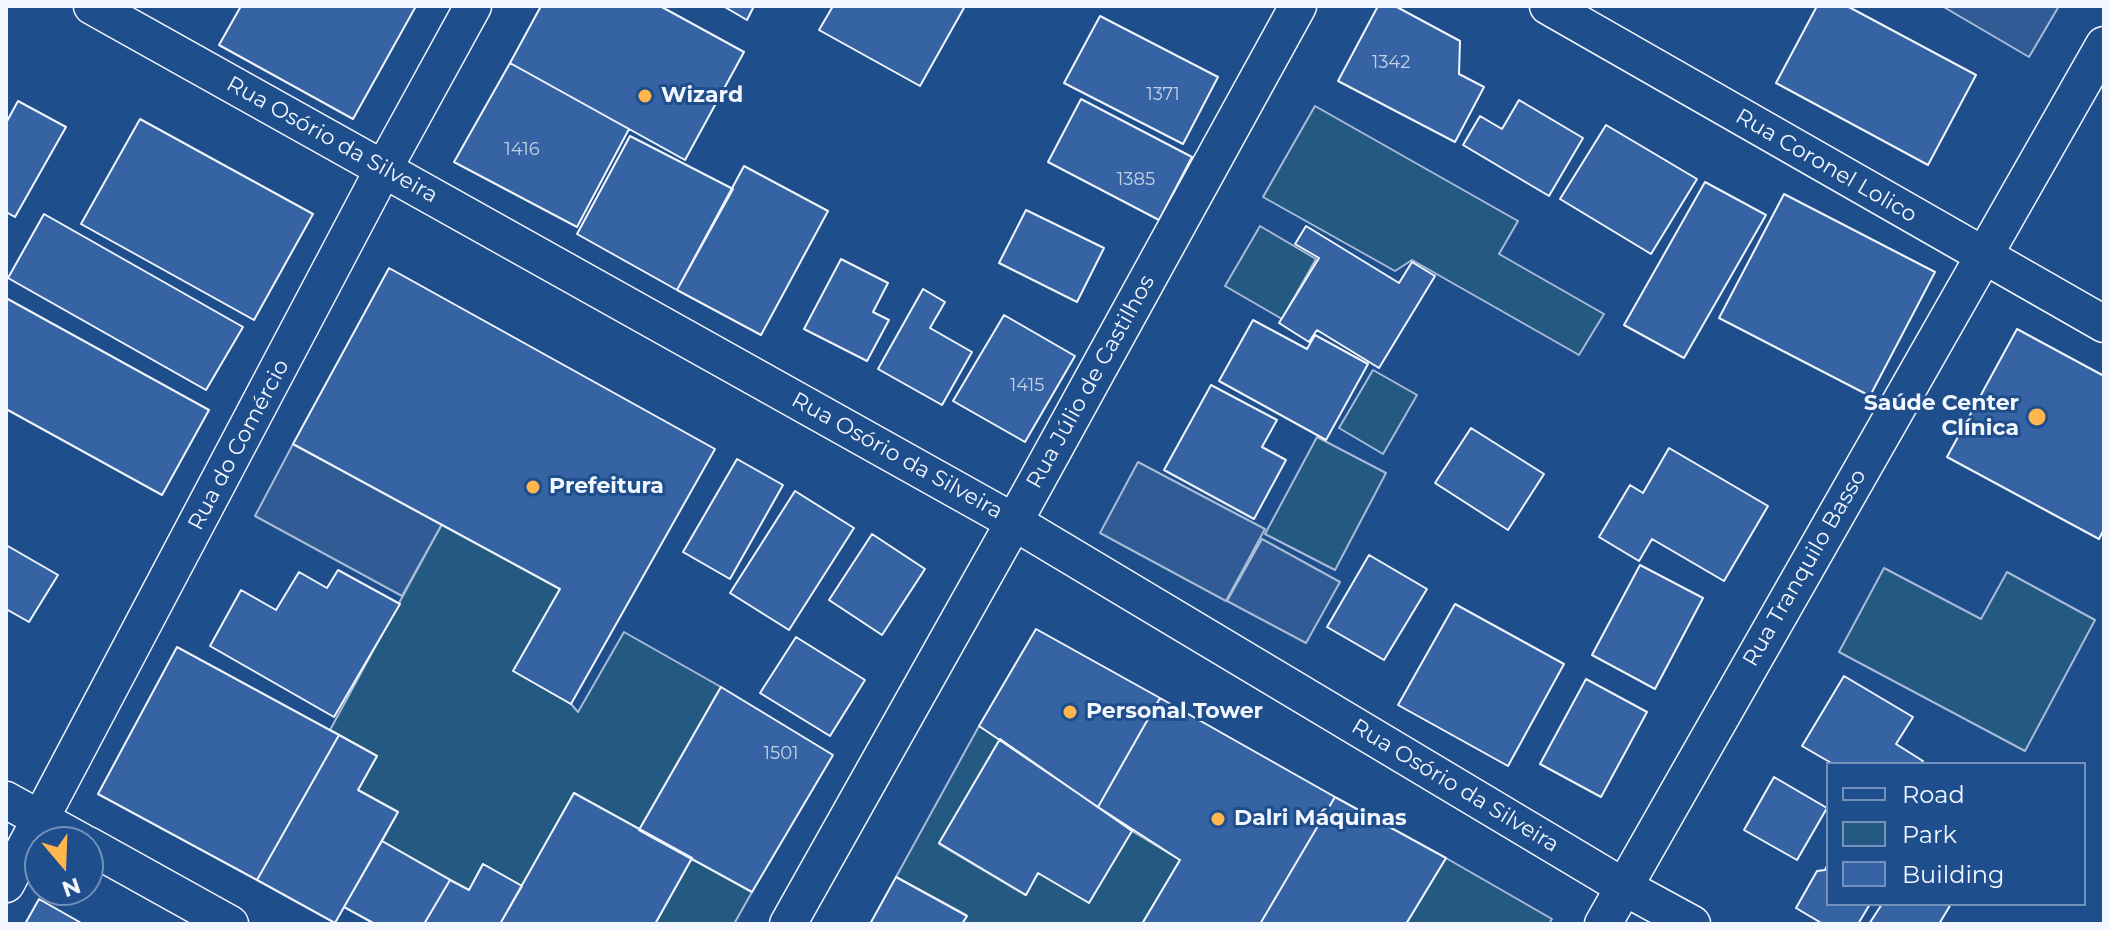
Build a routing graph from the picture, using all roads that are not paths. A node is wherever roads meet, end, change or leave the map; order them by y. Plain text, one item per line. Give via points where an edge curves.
1 (92, 6) edge
2 (473, 6) edge
3 (1298, 6) edge
4 (1548, 6) edge
5 (2104, 45) edge
6 (384, 168) junction
7 (1983, 256) junction
8 (2104, 324) edge
9 (1014, 522) junction
10 (6, 800) edge
11 (42, 820) junction
12 (53, 826) edge
13 (104, 854) edge
14 (6, 884) edge
15 (1624, 887) junction
16 (230, 924) edge
17 (788, 924) edge
18 (1603, 924) edge
19 (1692, 924) edge

1 - 6 street, Rua Osório da Silveira
2 - 6 street, Rua do Comércio
3 - 9 street, Rua Júlio de Castilhos
4 - 7 street, Rua Coronel Lolico
5 - 7 street, Rua Tranquilo Basso
6 - 9 street, Rua Osório da Silveira
6 - 11 street, Rua do Comércio
7 - 8 street, Rua Coronel Lolico
7 - 15 street, Rua Tranquilo Basso
9 - 15 street, Rua Osório da Silveira
9 - 17 street, Rua Júlio de Castilhos
10 - 11 street
11 - 12 street
11 - 14 street, Rua do Comércio
13 - 16 street
15 - 18 street, Rua Tranquilo Basso
15 - 19 street, Rua Osório da Silveira

